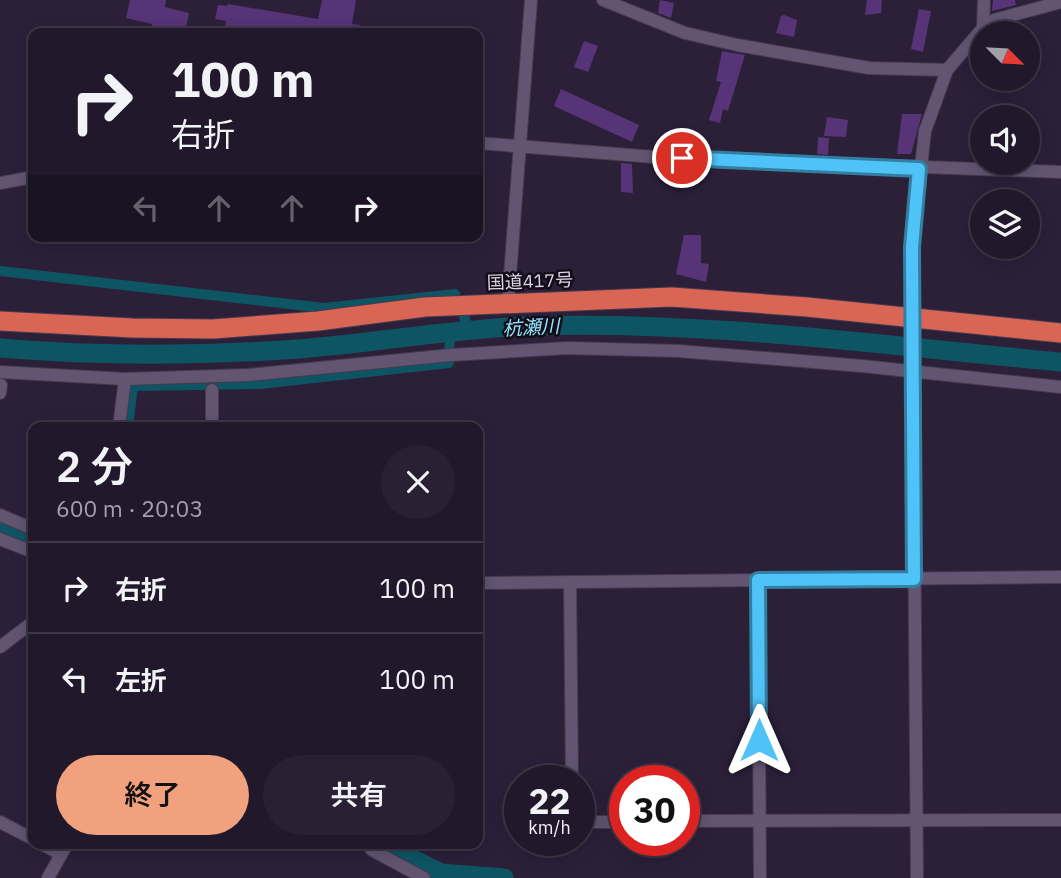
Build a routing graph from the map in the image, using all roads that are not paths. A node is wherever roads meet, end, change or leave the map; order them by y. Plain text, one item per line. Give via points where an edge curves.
1 (531, 0) edge
2 (605, 0) edge
3 (623, 0) edge
4 (984, 0) edge
5 (1061, 2) edge
6 (984, 21) edge
7 (993, 21) edge
8 (970, 44) edge
9 (947, 70) junction
10 (483, 143) edge
11 (520, 146) junction
12 (919, 169) junction
13 (1061, 173) edge
14 (28, 178) edge
15 (0, 183) edge
16 (508, 302) junction
17 (0, 321) edge
18 (913, 326) junction
19 (1061, 333) edge
20 (913, 370) junction
21 (125, 380) junction
22 (0, 383) edge
23 (1061, 387) edge
24 (212, 390) dead end
25 (120, 422) edge
26 (212, 422) edge
27 (0, 515) edge
28 (28, 527) edge
29 (0, 539) edge
30 (28, 550) edge
31 (1061, 577) edge
32 (914, 579) junction
33 (758, 580) junction
34 (570, 582) junction
35 (483, 583) edge
36 (28, 626) edge
37 (0, 647) edge
38 (572, 765) edge
39 (760, 820) junction
40 (916, 820) junction
41 (1061, 820) edge
42 (700, 821) edge
43 (0, 822) edge
44 (28, 836) edge
45 (64, 849) edge
46 (371, 849) edge
47 (48, 878) edge
48 (424, 878) edge
49 (760, 878) edge
50 (917, 878) edge

1 - 11 street
2 - 3 street
2 - 9 street via 685,33 737,45 869,68
4 - 6 street
5 - 7 street
8 - 9 street
9 - 12 street via 925,131
10 - 11 street
11 - 12 street
11 - 16 street
12 - 13 street
12 - 18 street via 912,247
14 - 15 street
16 - 17 highway, 国道417号 via 213,329
16 - 18 highway, 国道417号 via 672,297
18 - 19 highway, 国道417号
18 - 20 street
20 - 21 street via 679,351 568,348 248,375
20 - 23 street
20 - 32 street
21 - 22 street
21 - 25 street
24 - 26 street
27 - 28 street
29 - 30 street
31 - 32 street
32 - 33 street
32 - 40 street
33 - 34 street
33 - 39 street
34 - 35 street
34 - 38 street
36 - 37 street
39 - 40 street
39 - 42 street
39 - 49 street
40 - 41 street
40 - 50 street
43 - 44 street
45 - 47 street
46 - 48 street

